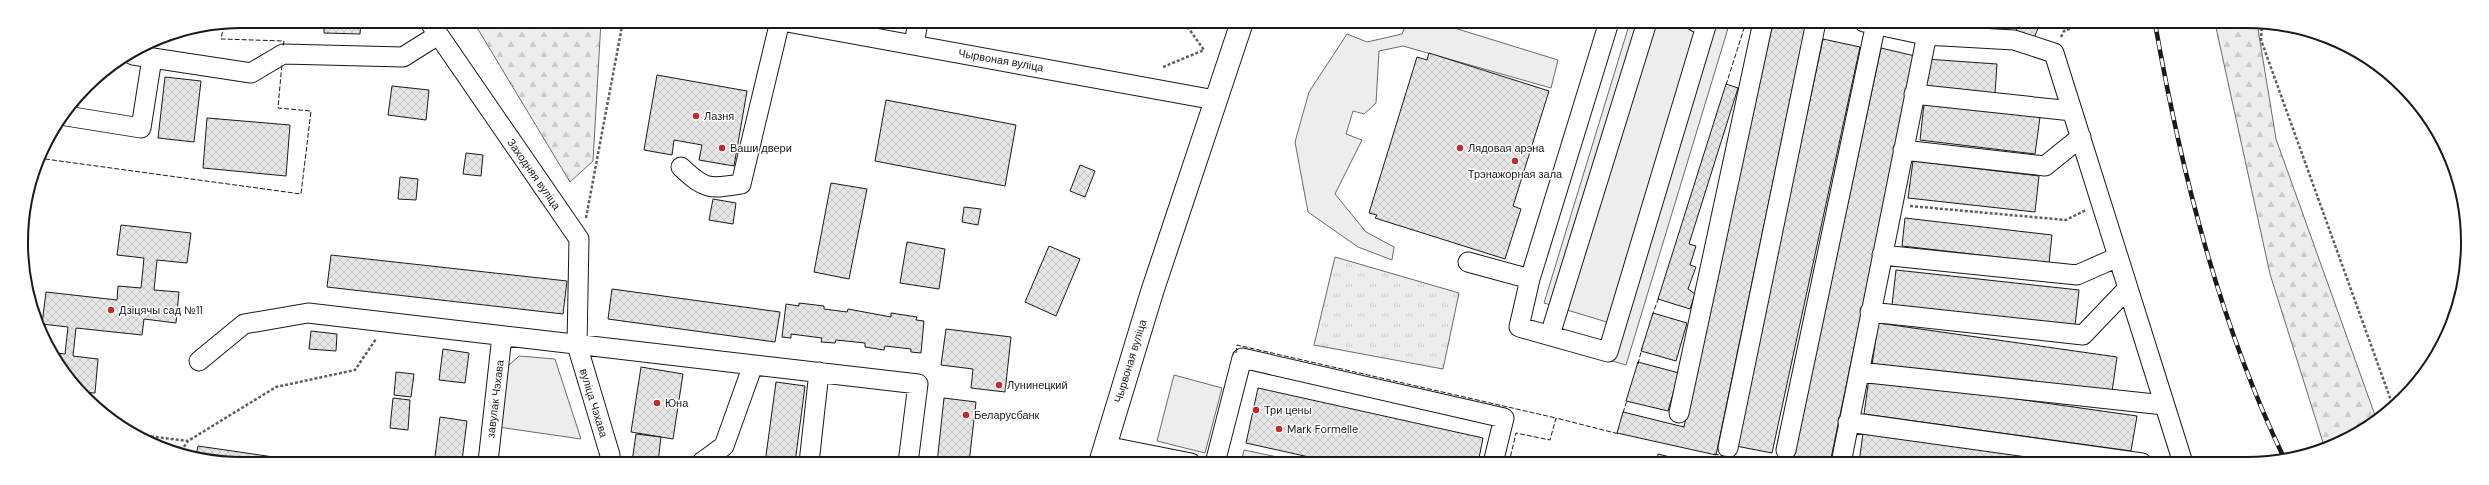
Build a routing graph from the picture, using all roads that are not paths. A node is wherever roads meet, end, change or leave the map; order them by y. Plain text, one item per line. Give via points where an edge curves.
1 (434, 28) edge
2 (779, 28) edge
3 (821, 28) edge
4 (917, 28) edge
5 (1240, 28) edge
6 (1607, 28) edge
7 (1645, 28) edge
8 (1705, 28) edge
9 (1762, 28) edge
10 (1815, 28) edge
11 (1871, 28) edge
12 (1928, 29) edge
13 (914, 44) junction
14 (137, 56) edge
15 (152, 58) junction
16 (1914, 94) junction
17 (1215, 100) junction
18 (2072, 111) junction
19 (69, 116) edge
20 (2081, 137) junction
21 (1903, 150) junction
22 (681, 167) dead end
23 (1882, 255) junction
24 (2118, 257) junction
25 (1468, 262) dead end
26 (1530, 279) junction
27 (2128, 288) junction
28 (1870, 312) junction
29 (1550, 335) junction
30 (502, 336) junction
31 (577, 345) junction
32 (199, 361) dead end
33 (754, 365) junction
34 (819, 372) junction
35 (1858, 372) junction
36 (2164, 405) junction
37 (1679, 413) dead end
38 (1848, 422) junction
39 (1728, 448) dead end
40 (1786, 450) dead end
41 (1102, 455) edge
42 (489, 457) edge
43 (610, 457) edge
44 (709, 457) edge
45 (810, 457) edge
46 (909, 457) edge
47 (1124, 457) edge
48 (1217, 457) edge
49 (1494, 457) edge
50 (1842, 457) edge
51 (2099, 457) edge
52 (2181, 457) edge

1 - 15 street via 403,57 283,54 251,73
1 - 31 street, Заходняя вуліца via 579,239
2 - 22 street via 741,184 711,188 694,180
3 - 13 street, Чырвоная вуліца
4 - 13 street
5 - 17 main road, Чырвоная вуліца
6 - 26 street
7 - 29 street
8 - 29 street via 1608,352
9 - 37 street
10 - 39 street
11 - 40 street
12 - 16 street
12 - 18 street via 2014,40 2054,53
13 - 17 street, Чырвоная вуліца
14 - 15 street
15 - 19 street via 141,128
16 - 18 street
16 - 21 street
17 - 41 main road, Чырвоная вуліца
18 - 20 street
20 - 21 street via 2045,166
20 - 24 street
21 - 23 street
23 - 24 street via 2077,275
23 - 28 street
24 - 27 street
25 - 26 street
26 - 29 street via 1519,327
27 - 28 street via 2083,336
27 - 36 street
28 - 35 street
30 - 31 street
30 - 32 street via 308,313 244,324
30 - 42 street, завулак Чэхава
31 - 33 street
31 - 43 street, вуліца Чэхава
33 - 34 street
33 - 44 street via 724,446
34 - 45 street
34 - 46 street via 918,384
35 - 36 street
35 - 38 street
36 - 52 street
38 - 50 street
38 - 51 street
41 - 47 street
48 - 49 street via 1242,358 1504,418

